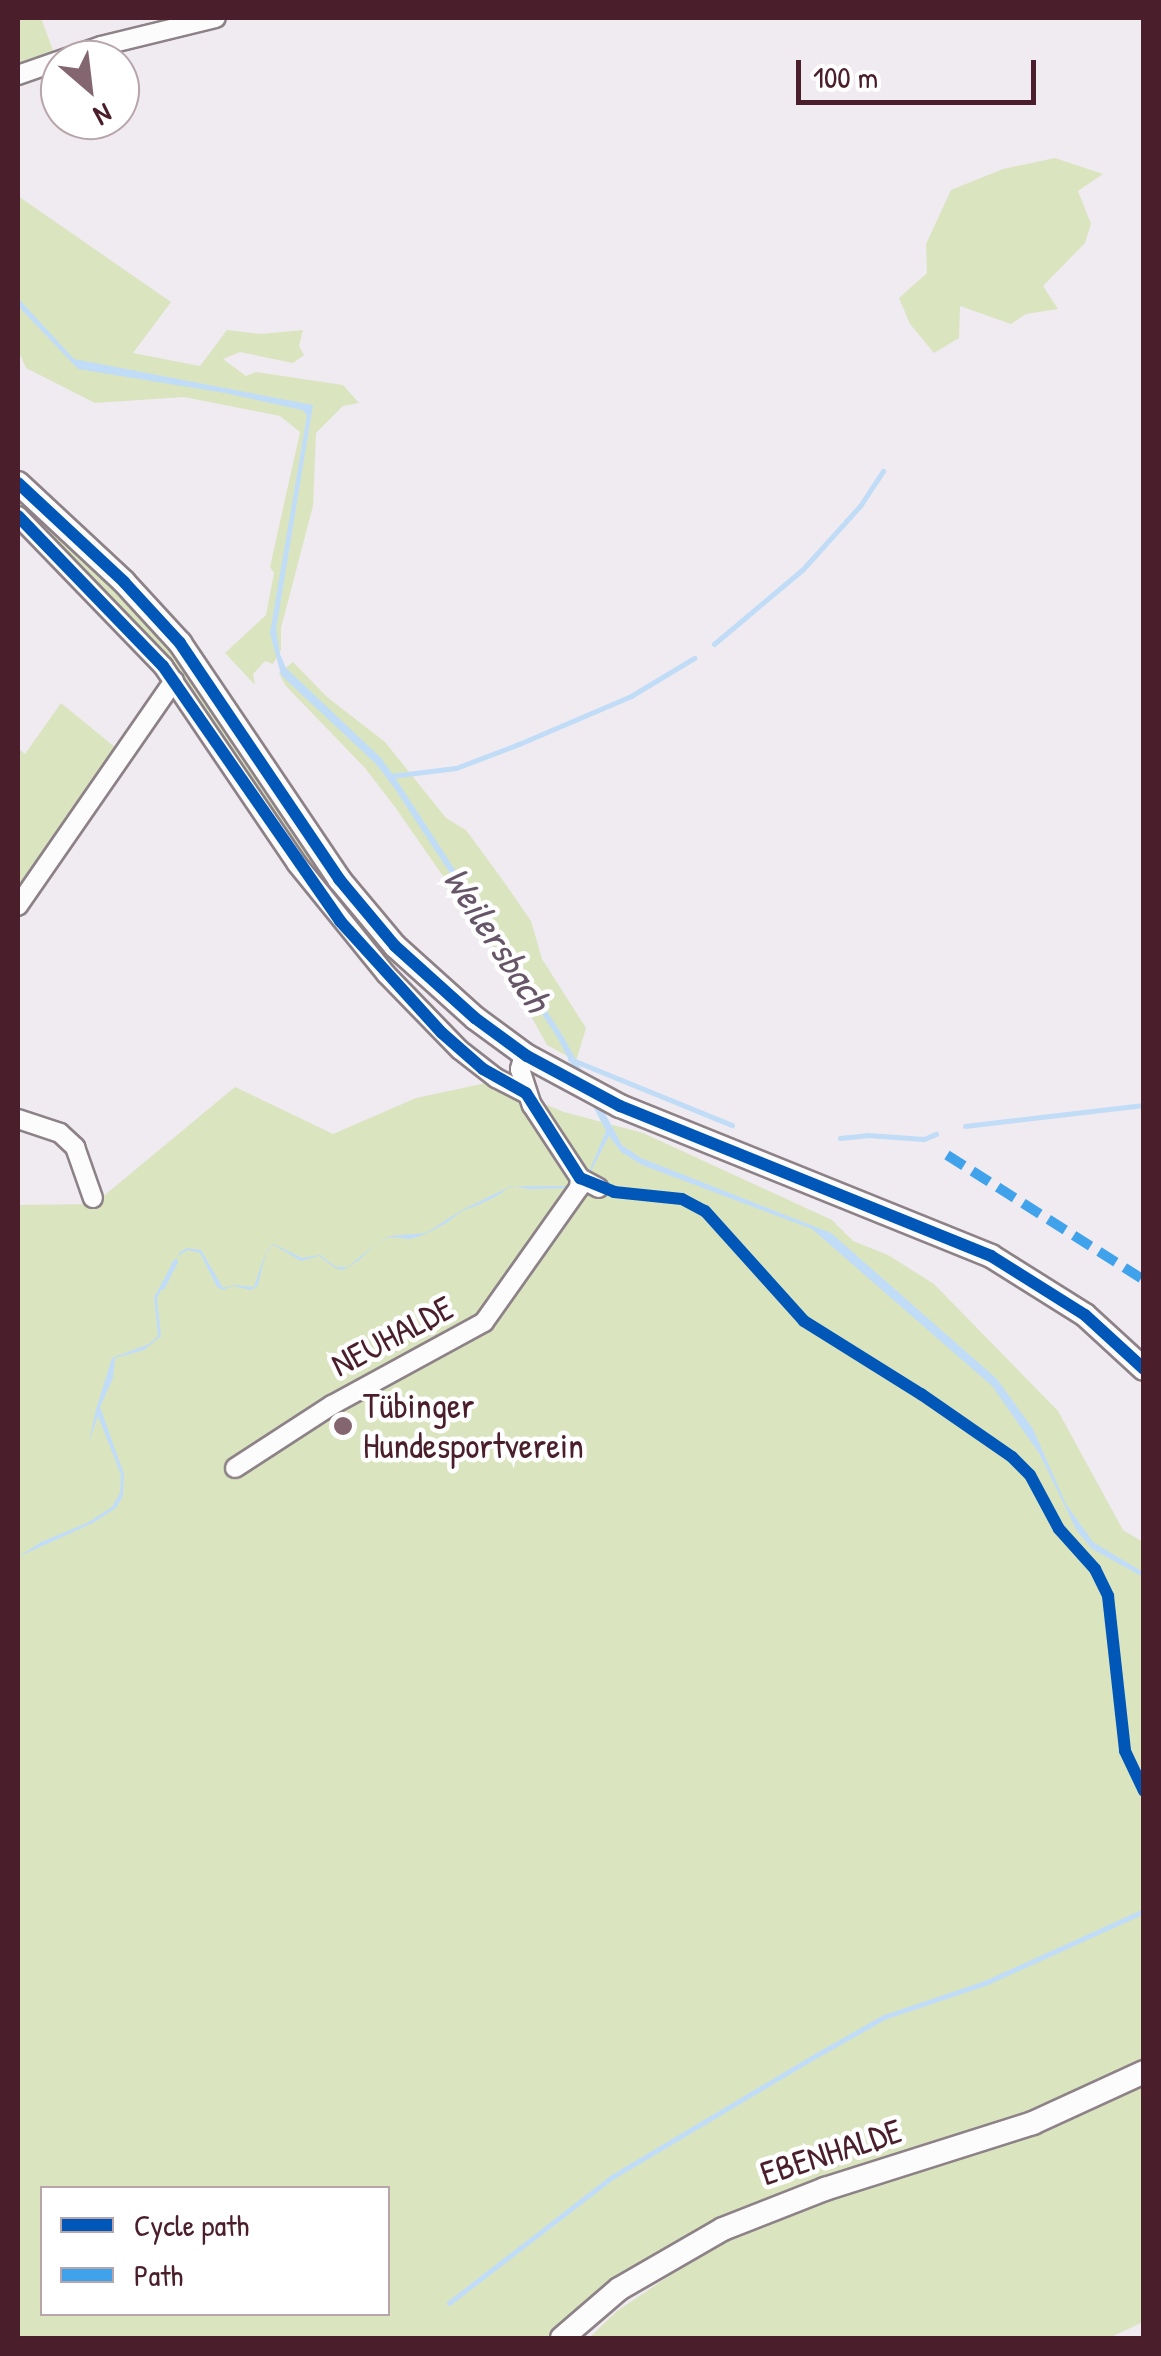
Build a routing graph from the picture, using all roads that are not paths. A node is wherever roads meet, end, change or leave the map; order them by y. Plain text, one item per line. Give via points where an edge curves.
1 (216, 18) edge
2 (18, 75) edge
3 (18, 484) edge
4 (18, 516) edge
5 (174, 681) junction
6 (18, 906) edge
7 (529, 1057) junction
8 (526, 1093) junction
9 (18, 1120) edge
10 (580, 1178) junction
11 (599, 1188) dead end
12 (93, 1198) dead end
13 (1144, 1368) edge
14 (235, 1468) dead end
15 (1144, 2072) edge
16 (562, 2338) edge

1 - 2 street
3 - 7 street via 124,582 201,669 325,860 378,926 448,996
4 - 5 street
5 - 6 street
5 - 8 street via 340,921 427,1019 496,1078
7 - 8 street via 520,1069
7 - 13 street via 640,1115 991,1256 1084,1315
8 - 10 street
9 - 12 street via 60,1133 75,1147
10 - 11 street
10 - 14 street, NEUHALDE via 484,1322 332,1405
15 - 16 street, EBENHALDE via 1033,2123 736,2223 632,2281

